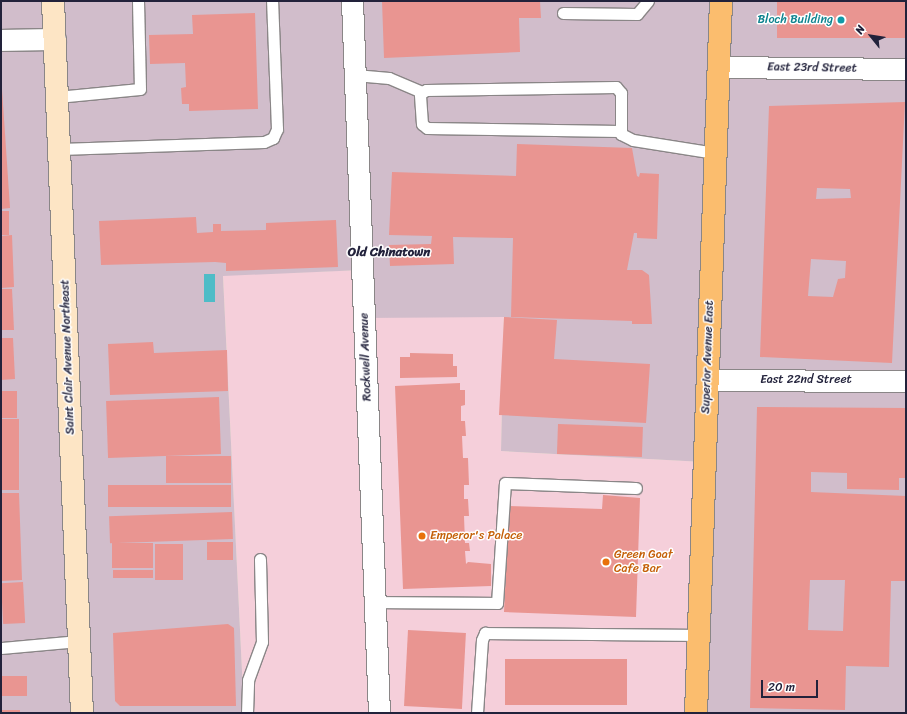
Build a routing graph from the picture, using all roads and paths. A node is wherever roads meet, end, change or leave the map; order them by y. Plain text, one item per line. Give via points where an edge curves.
1 (53, 1) edge
2 (138, 1) edge
3 (272, 1) edge
4 (352, 1) edge
5 (648, 1) edge
6 (720, 1) edge
7 (562, 13) dead end
8 (55, 39) junction
9 (1, 40) edge
10 (718, 67) junction
11 (906, 69) edge
12 (355, 75) junction
13 (422, 92) junction
14 (57, 97) junction
15 (619, 131) junction
16 (60, 149) junction
17 (715, 153) junction
18 (706, 380) junction
19 (906, 381) edge
20 (636, 488) dead end
21 (260, 559) dead end
22 (375, 602) junction
23 (698, 635) junction
24 (79, 641) junction
25 (1, 648) edge
26 (82, 713) edge
27 (247, 713) edge
28 (379, 713) edge
29 (477, 713) edge
30 (696, 713) edge

1 - 8 main road, Saint Clair Avenue Northeast
2 - 14 lane via 140,89
3 - 16 lane via 277,129 273,138 264,142
4 - 12 street, Rockwell Avenue
5 - 7 lane via 636,14
6 - 10 main road, Superior Avenue East
8 - 9 street
8 - 14 main road, Saint Clair Avenue Northeast
10 - 11 street, East 23rd Street
10 - 17 main road, Superior Avenue East
12 - 13 lane via 389,78
12 - 22 street, Rockwell Avenue
13 - 15 lane via 422,124 427,128
13 - 15 lane via 616,87 621,93
14 - 16 main road, Saint Clair Avenue Northeast
15 - 17 lane via 634,140
16 - 24 main road, Saint Clair Avenue Northeast
17 - 18 main road, Superior Avenue East
18 - 19 street, East 22nd Street
18 - 23 main road, Superior Avenue East
20 - 22 lane via 505,483 497,603
21 - 27 lane via 262,642 248,680
22 - 28 street, Rockwell Avenue
23 - 29 lane via 485,633 482,640
23 - 30 main road, Superior Avenue East
24 - 25 lane
24 - 26 main road, Saint Clair Avenue Northeast

